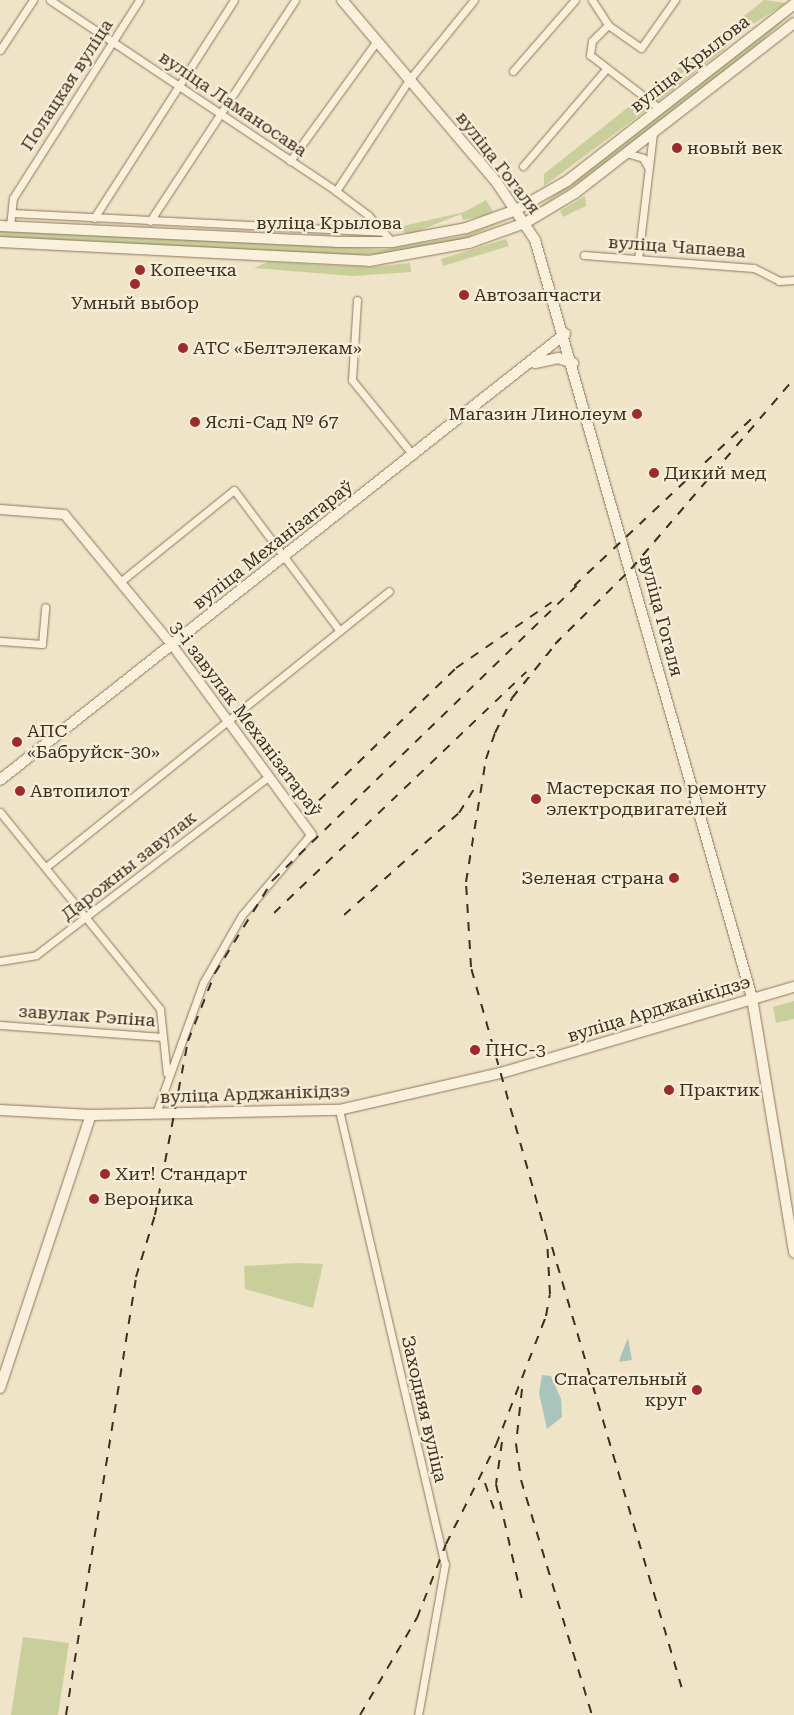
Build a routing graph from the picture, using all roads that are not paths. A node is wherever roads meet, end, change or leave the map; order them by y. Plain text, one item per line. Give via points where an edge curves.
1 (33, 0) edge
2 (50, 0) edge
3 (139, 0) edge
4 (234, 0) edge
5 (295, 0) edge
6 (342, 0) edge
7 (474, 0) edge
8 (575, 0) edge
9 (592, 0) edge
10 (675, 0) edge
11 (794, 4) edge
12 (794, 23) edge
13 (608, 24) junction
14 (112, 41) junction
15 (377, 42) junction
16 (0, 50) edge
17 (607, 68) junction
18 (513, 71) dead end
19 (409, 80) junction
20 (181, 87) junction
21 (659, 108) junction
22 (220, 114) junction
23 (654, 132) junction
24 (626, 153) junction
25 (290, 160) junction
26 (523, 166) dead end
27 (648, 167) junction
28 (336, 191) junction
29 (516, 210) junction
30 (12, 213) junction
31 (94, 218) junction
32 (150, 221) junction
33 (525, 223) junction
34 (5, 226) edge
35 (383, 232) junction
36 (0, 242) edge
37 (392, 242) junction
38 (584, 255) dead end
39 (638, 259) junction
40 (794, 280) edge
41 (357, 300) dead end
42 (565, 334) junction
43 (573, 363) junction
44 (532, 364) junction
45 (413, 455) junction
46 (0, 509) edge
47 (284, 556) junction
48 (120, 582) junction
49 (389, 591) dead end
50 (45, 607) dead end
51 (340, 631) junction
52 (0, 641) edge
53 (172, 645) junction
54 (230, 722) junction
55 (268, 778) junction
56 (0, 780) edge
57 (0, 812) edge
58 (311, 834) joint
59 (46, 867) junction
60 (86, 918) junction
61 (0, 960) edge
62 (794, 987) edge
63 (752, 998) junction
64 (0, 1025) edge
65 (163, 1037) junction
66 (168, 1075) junction
67 (0, 1110) edge
68 (339, 1110) junction
69 (156, 1113) junction
70 (91, 1114) junction
71 (794, 1253) edge
72 (0, 1388) edge
73 (418, 1715) edge

1 - 16 street
2 - 14 street, вуліца Ламаносава
3 - 14 street, Полацкая вуліца
4 - 20 street
5 - 22 street
6 - 15 main road, вуліца Гогаля
7 - 19 street
8 - 18 street
9 - 13 street
10 - 13 street via 641,48
11 - 21 main road, вуліца Крылова
12 - 23 main road, вуліца Крылова
13 - 17 street via 592,41 590,54
14 - 20 street, вуліца Ламаносава
14 - 30 street, Полацкая вуліца via 12,198
15 - 19 main road, вуліца Гогаля
15 - 25 street
17 - 21 street
17 - 26 street
19 - 28 street
19 - 29 main road, вуліца Гогаля
20 - 22 street, вуліца Ламаносава
20 - 31 street
21 - 29 main road, вуліца Крылова via 567,181
22 - 25 street, вуліца Ламаносава
22 - 32 street
23 - 24 main road, вуліца Крылова
23 - 27 street
24 - 27 street via 643,158
24 - 33 main road, вуліца Крылова
25 - 28 street, вуліца Ламаносава
27 - 39 street
28 - 35 street, вуліца Ламаносава
29 - 33 main road, вуліца Гогаля
29 - 37 main road, вуліца Крылова via 466,228
30 - 31 street
30 - 34 street, Полацкая вуліца
31 - 32 street
32 - 35 street
33 - 36 main road, вуліца Крылова via 447,248 370,261
33 - 42 main road, вуліца Гогаля via 535,240
34 - 37 main road, вуліца Крылова
35 - 37 street, вуліца Ламаносава
38 - 39 street, вуліца Чапаева
39 - 40 street, вуліца Чапаева via 754,268 779,281
41 - 45 street via 352,380
42 - 43 main road, вуліца Гогаля
42 - 44 main road, вуліца Механізатараў
43 - 44 main road via 558,358
43 - 63 main road, вуліца Гогаля
44 - 45 main road, вуліца Механізатараў
45 - 47 main road, вуліца Механізатараў
46 - 48 street, 3-і завулак Механізатараў via 64,514
47 - 48 street via 234,490
47 - 51 street
47 - 53 main road, вуліца Механізатараў
48 - 53 street, 3-і завулак Механізатараў
49 - 51 street
50 - 52 street via 42,644
51 - 54 street
53 - 54 street, 3-і завулак Механізатараў
53 - 56 main road, вуліца Механізатараў
54 - 55 street, 3-і завулак Механізатараў
54 - 59 street
55 - 58 street, 3-і завулак Механізатараў
55 - 60 street, Дарожны завулак
57 - 59 street
58 - 66 street, 3-і завулак Механізатараў via 242,914 200,991
59 - 60 street
60 - 61 street, Дарожны завулак via 36,955
60 - 65 street via 160,1009
62 - 63 main road, вуліца Арджанікідзэ
63 - 68 main road, вуліца Арджанікідзэ via 501,1073
63 - 71 main road, вуліца Гогаля
64 - 65 street, завулак Рэпіна
65 - 66 street, завулак Рэпіна
66 - 69 street, 3-і завулак Механізатараў
67 - 70 main road, вуліца Арджанікідзэ
68 - 69 main road, вуліца Арджанікідзэ
68 - 73 street, Заходняя вуліца via 445,1564
69 - 70 main road, вуліца Арджанікідзэ
70 - 72 main road

